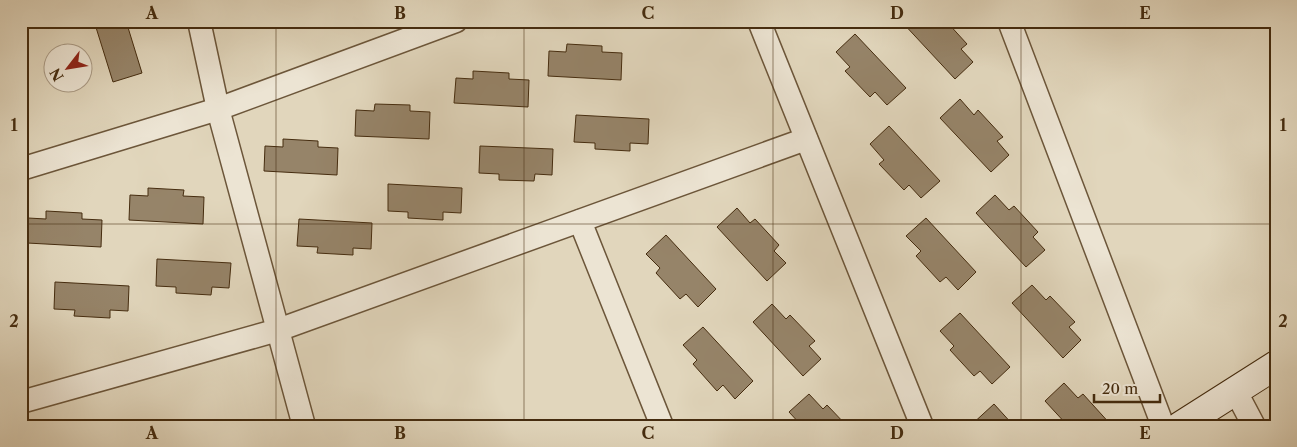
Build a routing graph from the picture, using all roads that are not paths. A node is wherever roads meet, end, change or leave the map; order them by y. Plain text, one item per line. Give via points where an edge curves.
1 (199, 21) edge
2 (456, 21) edge
3 (758, 21) edge
4 (1009, 21) edge
5 (218, 109) junction
6 (806, 138) junction
7 (21, 169) edge
8 (580, 221) junction
9 (278, 330) junction
10 (1276, 365) edge
11 (1235, 390) junction
12 (21, 402) edge
13 (304, 426) edge
14 (662, 426) edge
15 (922, 426) edge
16 (1163, 426) edge
17 (1180, 426) edge
18 (1254, 426) edge

1 - 5 street
2 - 5 street
3 - 6 street
4 - 16 street
5 - 7 street
5 - 9 street
6 - 8 street
6 - 15 street
8 - 9 street
8 - 14 street
9 - 12 street
9 - 13 street
10 - 11 street
11 - 17 street
11 - 18 street

